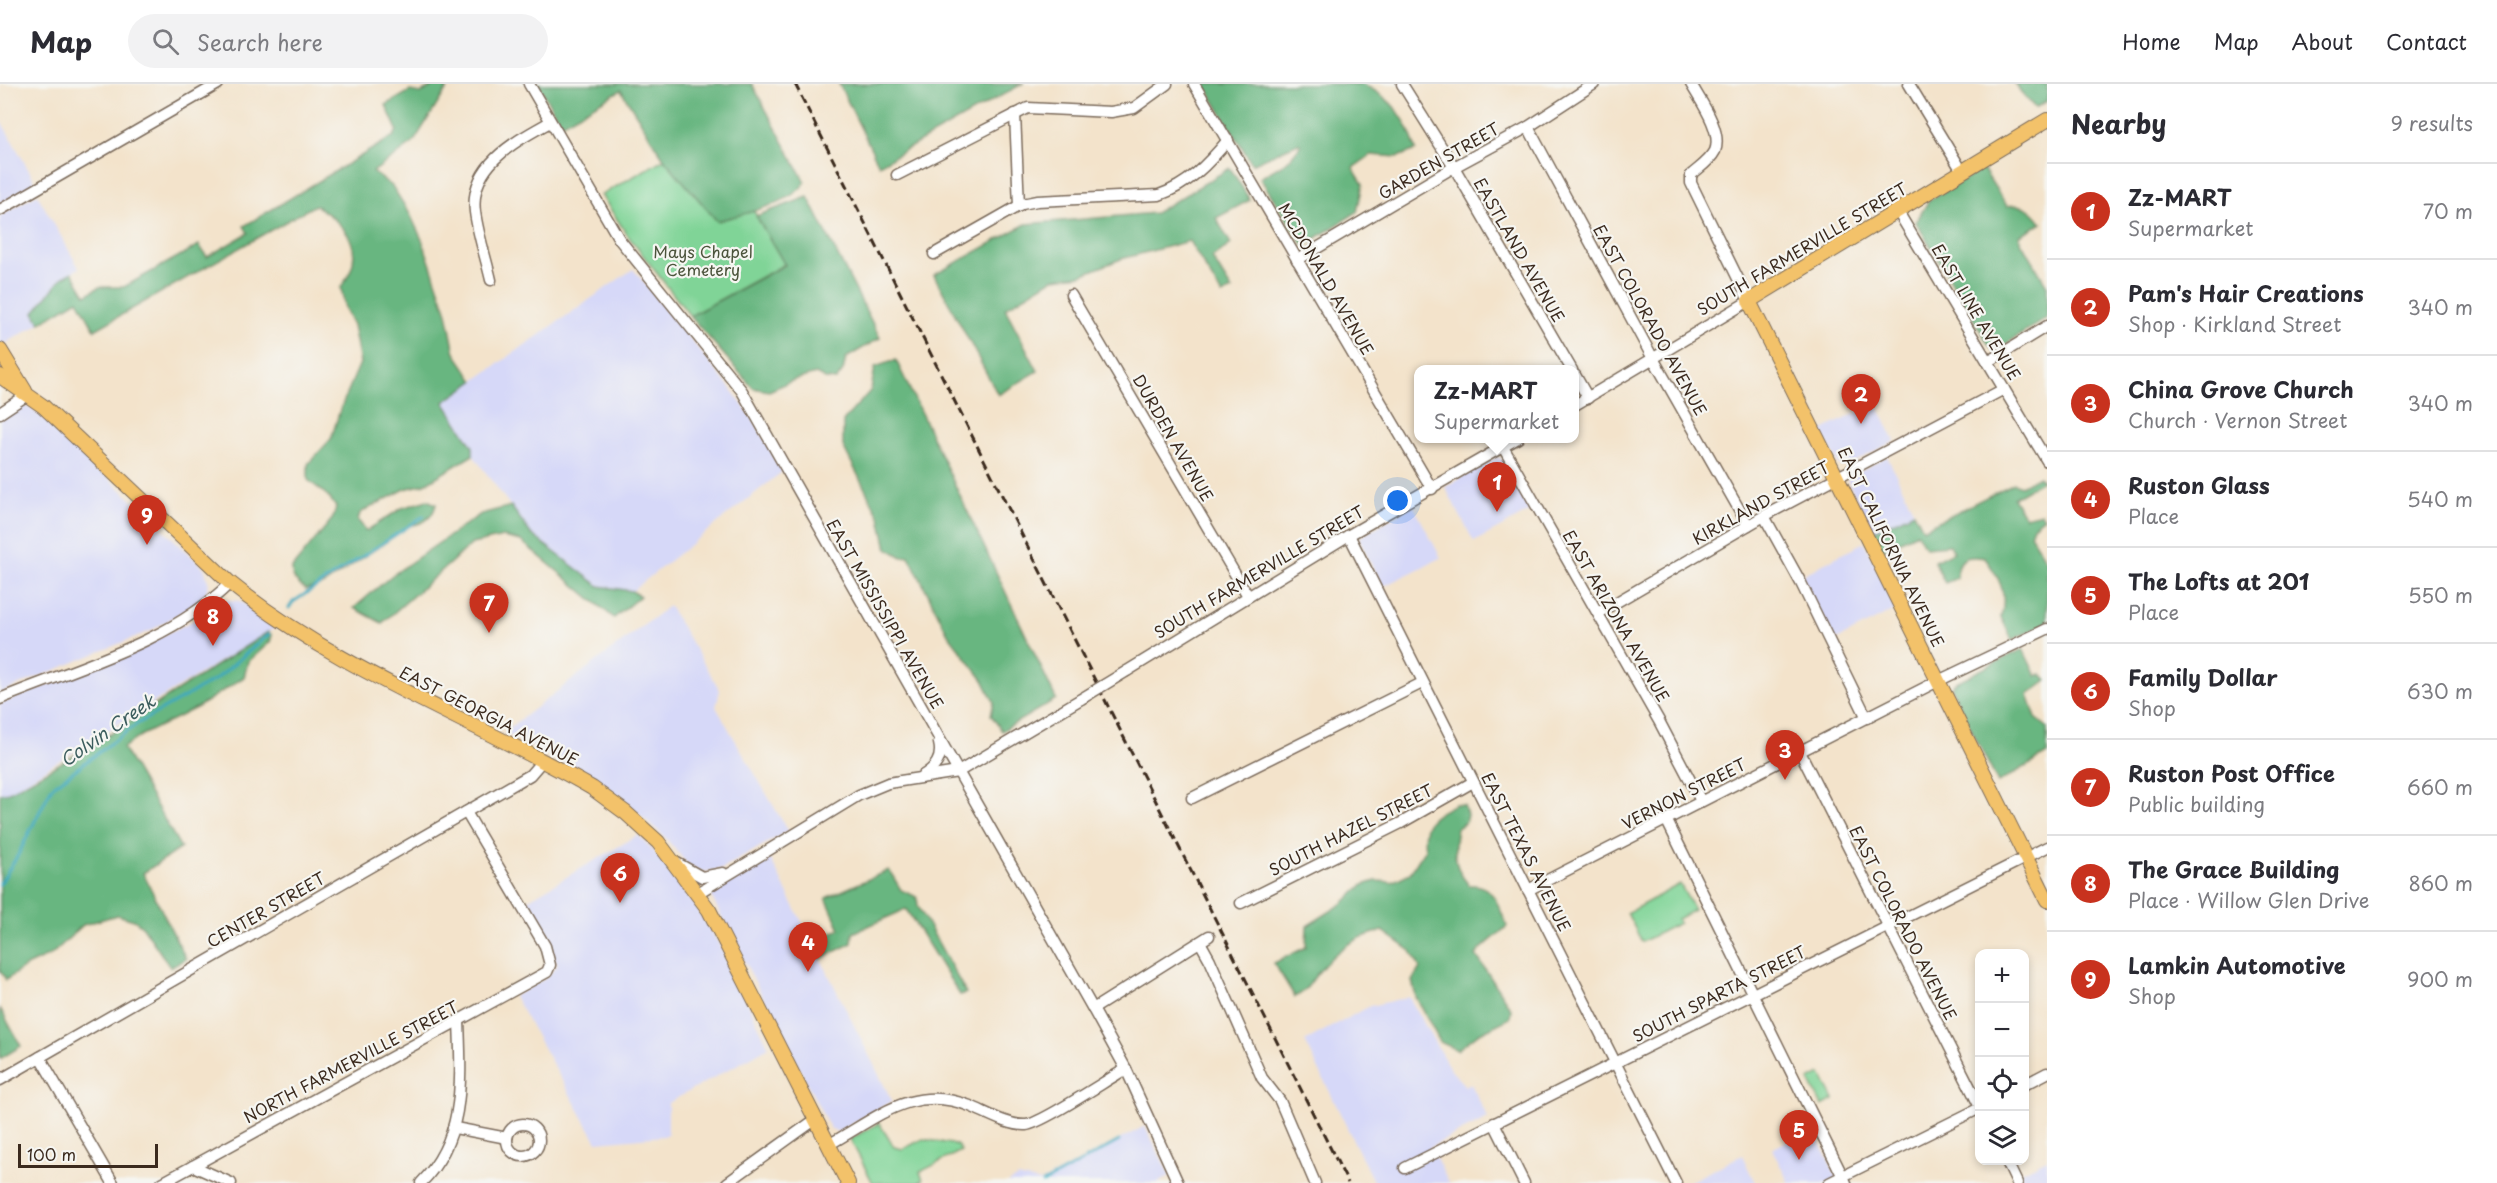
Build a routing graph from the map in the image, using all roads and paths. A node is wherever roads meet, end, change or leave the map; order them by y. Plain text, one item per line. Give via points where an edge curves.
1 (218, 84) edge
2 (529, 84) edge
3 (1167, 84) edge
4 (1194, 84) edge
5 (1402, 84) edge
6 (1593, 84) edge
7 (1691, 84) edge
8 (1909, 84) edge
9 (1015, 114) junction
10 (2047, 120) edge
11 (550, 122) junction
12 (1528, 128) junction
13 (1228, 140) junction
14 (1454, 167) junction
15 (1962, 171) junction
16 (897, 175) dead end
17 (1019, 206) junction
18 (0, 210) edge
19 (1897, 210) junction
20 (934, 254) dead end
21 (1297, 260) junction
22 (491, 280) dead end
23 (1071, 295) dead end
24 (1749, 301) junction
25 (2047, 326) edge
26 (0, 350) edge
27 (1653, 359) junction
28 (1988, 362) junction
29 (1570, 365) edge
30 (0, 376) edge
31 (1579, 382) edge
32 (2004, 389) junction
33 (27, 395) junction
34 (1588, 398) junction
35 (1579, 403) edge
36 (0, 413) edge
37 (1510, 443) edge
38 (1503, 447) junction
39 (2047, 460) edge
40 (1838, 477) junction
41 (1432, 489) junction
42 (1764, 516) junction
43 (1748, 525) junction
44 (1349, 535) junction
45 (230, 583) junction
46 (1248, 596) junction
47 (1598, 613) junction
48 (2047, 628) edge
49 (1938, 681) junction
50 (1422, 683) junction
51 (0, 699) edge
52 (1868, 718) junction
53 (936, 734) junction
54 (1800, 752) junction
55 (542, 761) junction
56 (958, 772) junction
57 (916, 778) junction
58 (1473, 782) junction
59 (1192, 798) dead end
60 (1701, 801) junction
61 (466, 812) junction
62 (1666, 819) junction
63 (2047, 847) edge
64 (2026, 858) junction
65 (672, 859) junction
66 (745, 864) junction
67 (1528, 890) junction
68 (698, 892) junction
69 (2047, 900) edge
70 (1241, 903) dead end
71 (1888, 926) junction
72 (1754, 994) junction
73 (1093, 1009) junction
74 (459, 1020) junction
75 (40, 1058) junction
76 (1617, 1063) junction
77 (1126, 1070) junction
78 (2047, 1073) edge
79 (0, 1080) edge
80 (2029, 1083) edge
81 (1975, 1097) edge
82 (1975, 1110) edge
83 (816, 1119) junction
84 (1494, 1123) junction
85 (455, 1128) junction
86 (507, 1138) dead end
87 (828, 1145) junction
88 (2008, 1165) edge
89 (193, 1166) junction
90 (1405, 1168) dead end
91 (1845, 1180) edge
92 (113, 1183) edge
93 (162, 1183) edge
94 (231, 1183) edge
95 (421, 1183) edge
96 (727, 1183) edge
97 (848, 1183) edge
98 (1178, 1183) edge
99 (1314, 1183) edge
100 (1524, 1183) edge
101 (1676, 1183) edge
102 (1829, 1183) edge
103 (2017, 1183) edge

1 - 18 street
2 - 11 street, EAST MISSISSIPPI AVENUE
3 - 9 street via 1134,108 1111,112 1028,108
4 - 13 street, MCDONALD AVENUE
5 - 14 street, EASTLAND AVENUE
6 - 12 street, GARDEN STREET
7 - 24 street, EAST CALIFORNIA AVENUE via 1716,135 1716,148 1691,175 1691,183
8 - 15 street
9 - 16 street
9 - 17 street
10 - 15 main road, SOUTH FARMERVILLE STREET
11 - 22 street via 505,149 489,165 480,184 475,212
11 - 53 street, EAST MISSISSIPPI AVENUE via 619,239 742,391
12 - 14 street, GARDEN STREET
12 - 27 street, EAST COLORADO AVENUE
13 - 17 street via 1192,177 1159,195 1036,201
13 - 21 street, MCDONALD AVENUE
14 - 21 street, GARDEN STREET
14 - 29 street, EASTLAND AVENUE
15 - 19 main road, SOUTH FARMERVILLE STREET
17 - 20 street
19 - 24 main road, SOUTH FARMERVILLE STREET
19 - 28 street, EAST LINE AVENUE
21 - 41 street, MCDONALD AVENUE
23 - 46 street, DURDEN AVENUE
24 - 27 street, SOUTH FARMERVILLE STREET
24 - 40 main road, EAST CALIFORNIA AVENUE
25 - 28 street
26 - 33 main road
27 - 34 street, SOUTH FARMERVILLE STREET
27 - 43 street, EAST COLORADO AVENUE
28 - 32 street, EAST LINE AVENUE
30 - 33 main road, EAST GEORGIA AVENUE
31 - 34 street
32 - 39 street, EAST LINE AVENUE
32 - 40 street, KIRKLAND STREET
33 - 36 street
33 - 45 main road, EAST GEORGIA AVENUE
34 - 35 street, SOUTH FARMERVILLE STREET
37 - 38 street, SOUTH FARMERVILLE STREET
38 - 41 street, SOUTH FARMERVILLE STREET
38 - 47 street, EAST ARIZONA AVENUE
40 - 42 street, KIRKLAND STREET
40 - 49 main road, EAST CALIFORNIA AVENUE
41 - 44 street, SOUTH FARMERVILLE STREET
42 - 43 street, KIRKLAND STREET
42 - 52 street
43 - 47 street, KIRKLAND STREET
44 - 46 street, SOUTH FARMERVILLE STREET
44 - 50 street, EAST TEXAS AVENUE
45 - 51 street via 204,606 140,642
45 - 55 main road, EAST GEORGIA AVENUE via 321,648
46 - 56 street, SOUTH FARMERVILLE STREET, bridge
47 - 60 street, EAST ARIZONA AVENUE
48 - 49 street, VERNON STREET
49 - 52 street, VERNON STREET
49 - 64 main road, EAST CALIFORNIA AVENUE
50 - 58 street, EAST TEXAS AVENUE
50 - 59 street
52 - 54 street, VERNON STREET
53 - 56 street, EAST MISSISSIPPI AVENUE
53 - 57 street via 941,749 939,759
54 - 60 street, VERNON STREET
54 - 71 street, EAST COLORADO AVENUE
55 - 61 street, CENTER STREET via 530,775
55 - 65 main road, EAST GEORGIA AVENUE via 626,813
56 - 57 street
56 - 73 street, EAST MISSISSIPPI AVENUE
57 - 66 street via 888,783 859,795
58 - 67 street, EAST TEXAS AVENUE
58 - 70 street, SOUTH HAZEL STREET via 1401,823
60 - 62 street, VERNON STREET
61 - 74 street, NORTH FARMERVILLE STREET via 544,946 550,965 540,978
61 - 75 street, CENTER STREET
62 - 67 street, VERNON STREET
62 - 72 street
63 - 64 street, SOUTH SPARTA STREET
64 - 69 main road, EAST CALIFORNIA AVENUE
64 - 71 street, SOUTH SPARTA STREET
65 - 66 street via 689,872 707,877
65 - 68 main road, EAST GEORGIA AVENUE
66 - 68 street
67 - 76 street, EAST TEXAS AVENUE
68 - 83 main road, EAST GEORGIA AVENUE
71 - 72 street, SOUTH SPARTA STREET
71 - 81 street, EAST COLORADO AVENUE
72 - 76 street, SOUTH SPARTA STREET
72 - 91 street
73 - 77 street, EAST MISSISSIPPI AVENUE
73 - 99 street via 1204,939 1262,1077 1280,1101
74 - 85 street via 461,1086
74 - 89 street, NORTH FARMERVILLE STREET
75 - 79 street, CENTER STREET
75 - 92 street
76 - 84 street, SOUTH SPARTA STREET
76 - 101 street, EAST TEXAS AVENUE
77 - 87 street via 1030,1125 1011,1123 960,1102 929,1096 904,1104
77 - 98 street, EAST MISSISSIPPI AVENUE
78 - 80 street
82 - 91 street
83 - 87 main road, EAST GEORGIA AVENUE
83 - 96 street
84 - 90 street, SOUTH SPARTA STREET
84 - 100 street
85 - 86 street
85 - 95 street via 440,1159
87 - 97 main road, EAST GEORGIA AVENUE
88 - 103 street
89 - 93 street, NORTH FARMERVILLE STREET
89 - 94 street
91 - 102 street

